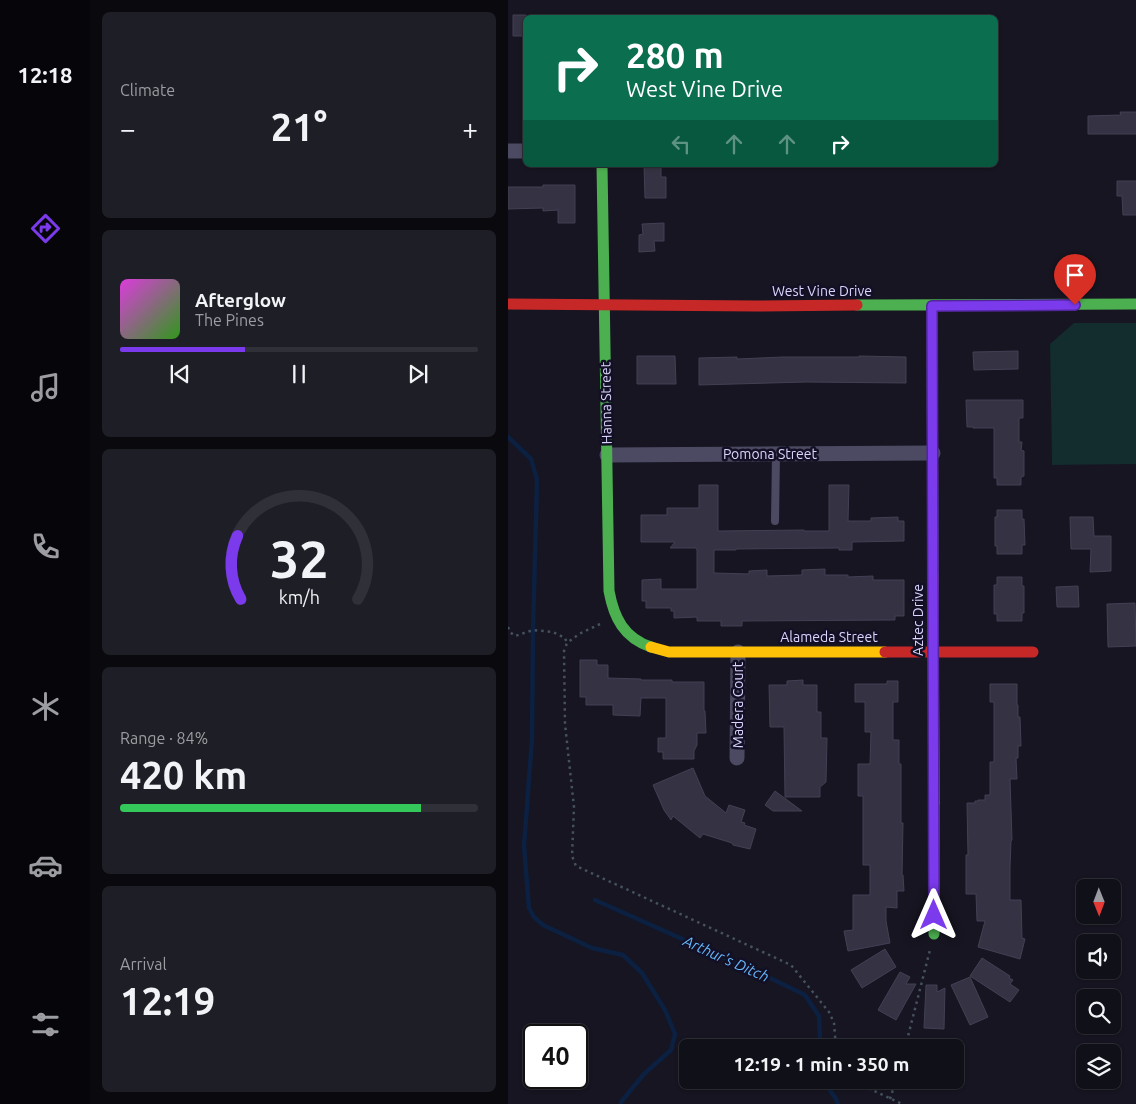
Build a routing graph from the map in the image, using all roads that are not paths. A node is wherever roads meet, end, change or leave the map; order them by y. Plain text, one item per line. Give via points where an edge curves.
1 (508, 151) edge
2 (523, 151) edge
3 (602, 167) edge
4 (508, 304) edge
5 (1136, 304) edge
6 (605, 305) junction
7 (932, 306) junction
8 (933, 453) junction
9 (607, 454) junction
10 (776, 454) junction
11 (775, 521) dead end
12 (629, 636) joint
13 (738, 652) junction
14 (933, 652) junction
15 (1033, 652) dead end
16 (738, 758) dead end
17 (934, 934) road end

1 - 2 street
3 - 6 street, Hanna Street
4 - 6 street, West Vine Drive
5 - 7 street, West Vine Drive
6 - 7 street, West Vine Drive
6 - 9 street, Hanna Street
7 - 8 street, Aztec Drive
8 - 10 street, Pomona Street
8 - 14 street, Aztec Drive
9 - 10 street, Pomona Street
9 - 12 street, Hanna Street via 609,592 615,618
10 - 11 lane
12 - 13 street, Alameda Street via 640,644 669,652
13 - 14 street, Alameda Street
13 - 16 street, Madera Court
14 - 15 street, Alameda Street
14 - 17 street, Aztec Drive

